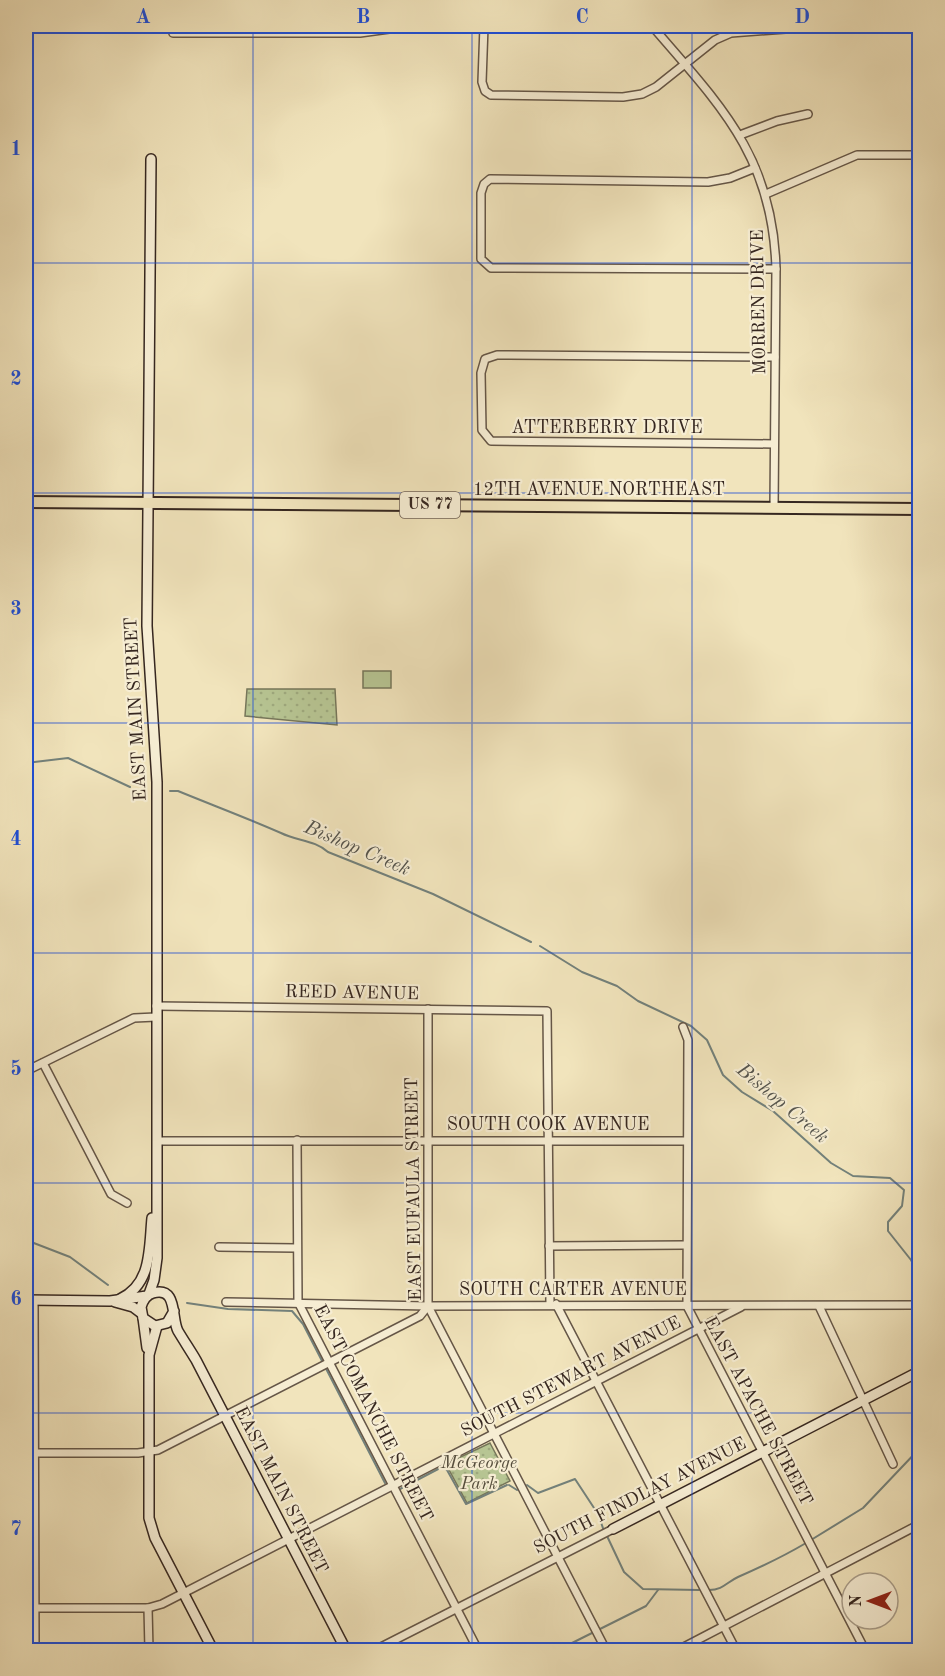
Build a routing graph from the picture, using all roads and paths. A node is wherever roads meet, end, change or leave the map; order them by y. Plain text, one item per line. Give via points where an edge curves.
1 (411, 26) edge
2 (483, 26) edge
3 (652, 26) edge
4 (827, 26) edge
5 (398, 27) edge
6 (213, 29) edge
7 (303, 29) edge
8 (173, 33) dead end
9 (685, 63) junction
10 (808, 114) dead end
11 (740, 135) junction
12 (920, 155) edge
13 (151, 159) dead end
14 (755, 168) junction
15 (766, 194) junction
16 (776, 269) junction
17 (775, 357) junction
18 (774, 444) junction
19 (26, 502) edge
20 (147, 503) junction
21 (774, 508) junction
22 (920, 509) edge
23 (156, 1006) junction
24 (428, 1009) junction
25 (156, 1017) junction
26 (683, 1027) dead end
27 (43, 1063) junction
28 (26, 1071) edge
29 (428, 1139) junction
30 (548, 1139) junction
31 (297, 1140) junction
32 (157, 1141) junction
33 (686, 1141) junction
34 (156, 1174) junction
35 (127, 1203) dead end
36 (685, 1245) junction
37 (549, 1246) junction
38 (219, 1247) dead end
39 (296, 1248) junction
40 (157, 1258) junction
41 (166, 1294) junction
42 (148, 1295) junction
43 (30, 1300) edge
44 (115, 1300) junction
45 (226, 1302) dead end
46 (298, 1302) junction
47 (553, 1304) junction
48 (920, 1305) edge
49 (428, 1306) junction
50 (687, 1306) junction
51 (819, 1306) junction
52 (741, 1307) junction
53 (174, 1311) junction
54 (142, 1315) junction
55 (159, 1326) junction
56 (697, 1329) junction
57 (187, 1345) junction
58 (148, 1355) junction
59 (328, 1363) junction
60 (920, 1371) edge
61 (596, 1381) junction
62 (864, 1399) junction
63 (225, 1416) junction
64 (494, 1434) junction
65 (761, 1451) junction
66 (148, 1452) junction
67 (26, 1453) edge
68 (34, 1453) junction
69 (893, 1464) dead end
70 (393, 1485) junction
71 (660, 1504) junction
72 (920, 1524) edge
73 (612, 1529) joint
74 (288, 1540) junction
75 (559, 1556) junction
76 (825, 1575) junction
77 (184, 1593) junction
78 (26, 1608) edge
79 (35, 1608) junction
80 (148, 1608) junction
81 (456, 1608) junction
82 (724, 1627) junction
83 (35, 1650) edge
84 (149, 1650) edge
85 (213, 1650) edge
86 (346, 1650) edge
87 (375, 1650) edge
88 (478, 1650) edge
89 (606, 1650) edge
90 (678, 1650) edge
91 (736, 1650) edge
92 (865, 1650) edge

1 - 5 street
2 - 9 street via 482,82 485,91 494,95 633,96 656,87
3 - 9 street, MORREN DRIVE
4 - 9 street via 731,33
5 - 7 street via 368,33
6 - 7 street
6 - 8 street
9 - 11 street, MORREN DRIVE
10 - 11 street
11 - 14 street, MORREN DRIVE
12 - 15 street via 857,155
13 - 20 street, EAST MAIN STREET
14 - 15 street, MORREN DRIVE
14 - 16 street via 708,182 490,179 482,188 481,258 491,268
15 - 16 street, MORREN DRIVE via 774,227
16 - 17 street, MORREN DRIVE
17 - 18 street, MORREN DRIVE
17 - 18 street, ATTERBERRY DRIVE via 497,355 485,359 482,366 481,424 483,434 491,441
18 - 21 street, MORREN DRIVE
19 - 20 main road, 12TH AVENUE NORTHEAST / US 77
20 - 21 main road, 12TH AVENUE NORTHEAST / US 77
20 - 23 street, EAST MAIN STREET via 147,626 157,782
21 - 22 main road, 12TH AVENUE NORTHEAST / US 77
23 - 24 street, REED AVENUE
23 - 25 street, EAST MAIN STREET
24 - 29 street, EAST EUFAULA STREET
24 - 30 street, REED AVENUE via 547,1011
25 - 27 street via 134,1018
25 - 32 street, EAST MAIN STREET
26 - 33 street, EAST APACHE STREET via 687,1040
27 - 28 street
27 - 35 street via 111,1194
29 - 30 street, SOUTH COOK AVENUE
29 - 31 street, SOUTH COOK AVENUE
29 - 49 street, EAST EUFAULA STREET
30 - 33 street, SOUTH COOK AVENUE
30 - 37 street
31 - 32 street, SOUTH COOK AVENUE
31 - 39 street, EAST COMANCHE STREET
32 - 34 street, EAST MAIN STREET
33 - 36 street, EAST APACHE STREET
34 - 40 street, EAST MAIN STREET
34 - 44 street via 147,1270 135,1289
36 - 37 street
36 - 50 street, EAST APACHE STREET
37 - 47 street
38 - 39 street
39 - 46 street, EAST COMANCHE STREET
40 - 41 street, EAST MAIN STREET
40 - 42 street, EAST MAIN STREET
41 - 42 street
41 - 53 street via 173,1301
42 - 44 street
42 - 54 street via 143,1301
43 - 44 street
43 - 68 street
44 - 54 street
45 - 46 street, SOUTH CARTER AVENUE
46 - 49 street, SOUTH CARTER AVENUE
46 - 59 street, EAST COMANCHE STREET
47 - 49 street, SOUTH CARTER AVENUE
47 - 50 street, SOUTH CARTER AVENUE
47 - 61 street
48 - 51 street, SOUTH CARTER AVENUE
49 - 59 street via 420,1316
49 - 64 street, EAST EUFAULA STREET
50 - 52 street, SOUTH CARTER AVENUE
50 - 56 street, EAST APACHE STREET
51 - 52 street, SOUTH CARTER AVENUE
51 - 62 street
52 - 56 street, SOUTH STEWART AVENUE
53 - 55 street via 172,1318
53 - 57 street, EAST MAIN STREET via 177,1329
54 - 55 street
54 - 58 street
55 - 57 street, EAST MAIN STREET
55 - 58 street
56 - 61 street, SOUTH STEWART AVENUE
56 - 65 street, EAST APACHE STREET
57 - 63 street, EAST MAIN STREET
58 - 66 street
59 - 63 street
59 - 70 street, EAST COMANCHE STREET
60 - 62 street, SOUTH FINDLAY AVENUE
61 - 64 street, SOUTH STEWART AVENUE
61 - 71 street
62 - 65 street, SOUTH FINDLAY AVENUE
62 - 69 street
63 - 66 street
63 - 74 street, EAST MAIN STREET
64 - 70 street, SOUTH STEWART AVENUE
64 - 75 street, EAST EUFAULA STREET
65 - 71 street, SOUTH FINDLAY AVENUE
65 - 76 street, EAST APACHE STREET
66 - 68 street
66 - 77 street via 149,1518 155,1538
67 - 68 street
68 - 79 street
70 - 74 street, SOUTH STEWART AVENUE
70 - 81 street, EAST COMANCHE STREET
71 - 73 street, SOUTH FINDLAY AVENUE
71 - 82 street
72 - 76 street
73 - 75 street, SOUTH FINDLAY AVENUE
74 - 77 street, SOUTH STEWART AVENUE
74 - 86 street, EAST MAIN STREET
75 - 81 street, SOUTH FINDLAY AVENUE
75 - 89 street, EAST EUFAULA STREET
76 - 82 street
76 - 92 street, EAST APACHE STREET
77 - 80 street, SOUTH STEWART AVENUE
77 - 85 street
78 - 79 street
79 - 80 street
79 - 83 street
80 - 84 street
81 - 87 street, SOUTH FINDLAY AVENUE
81 - 88 street, EAST COMANCHE STREET
82 - 90 street
82 - 91 street

